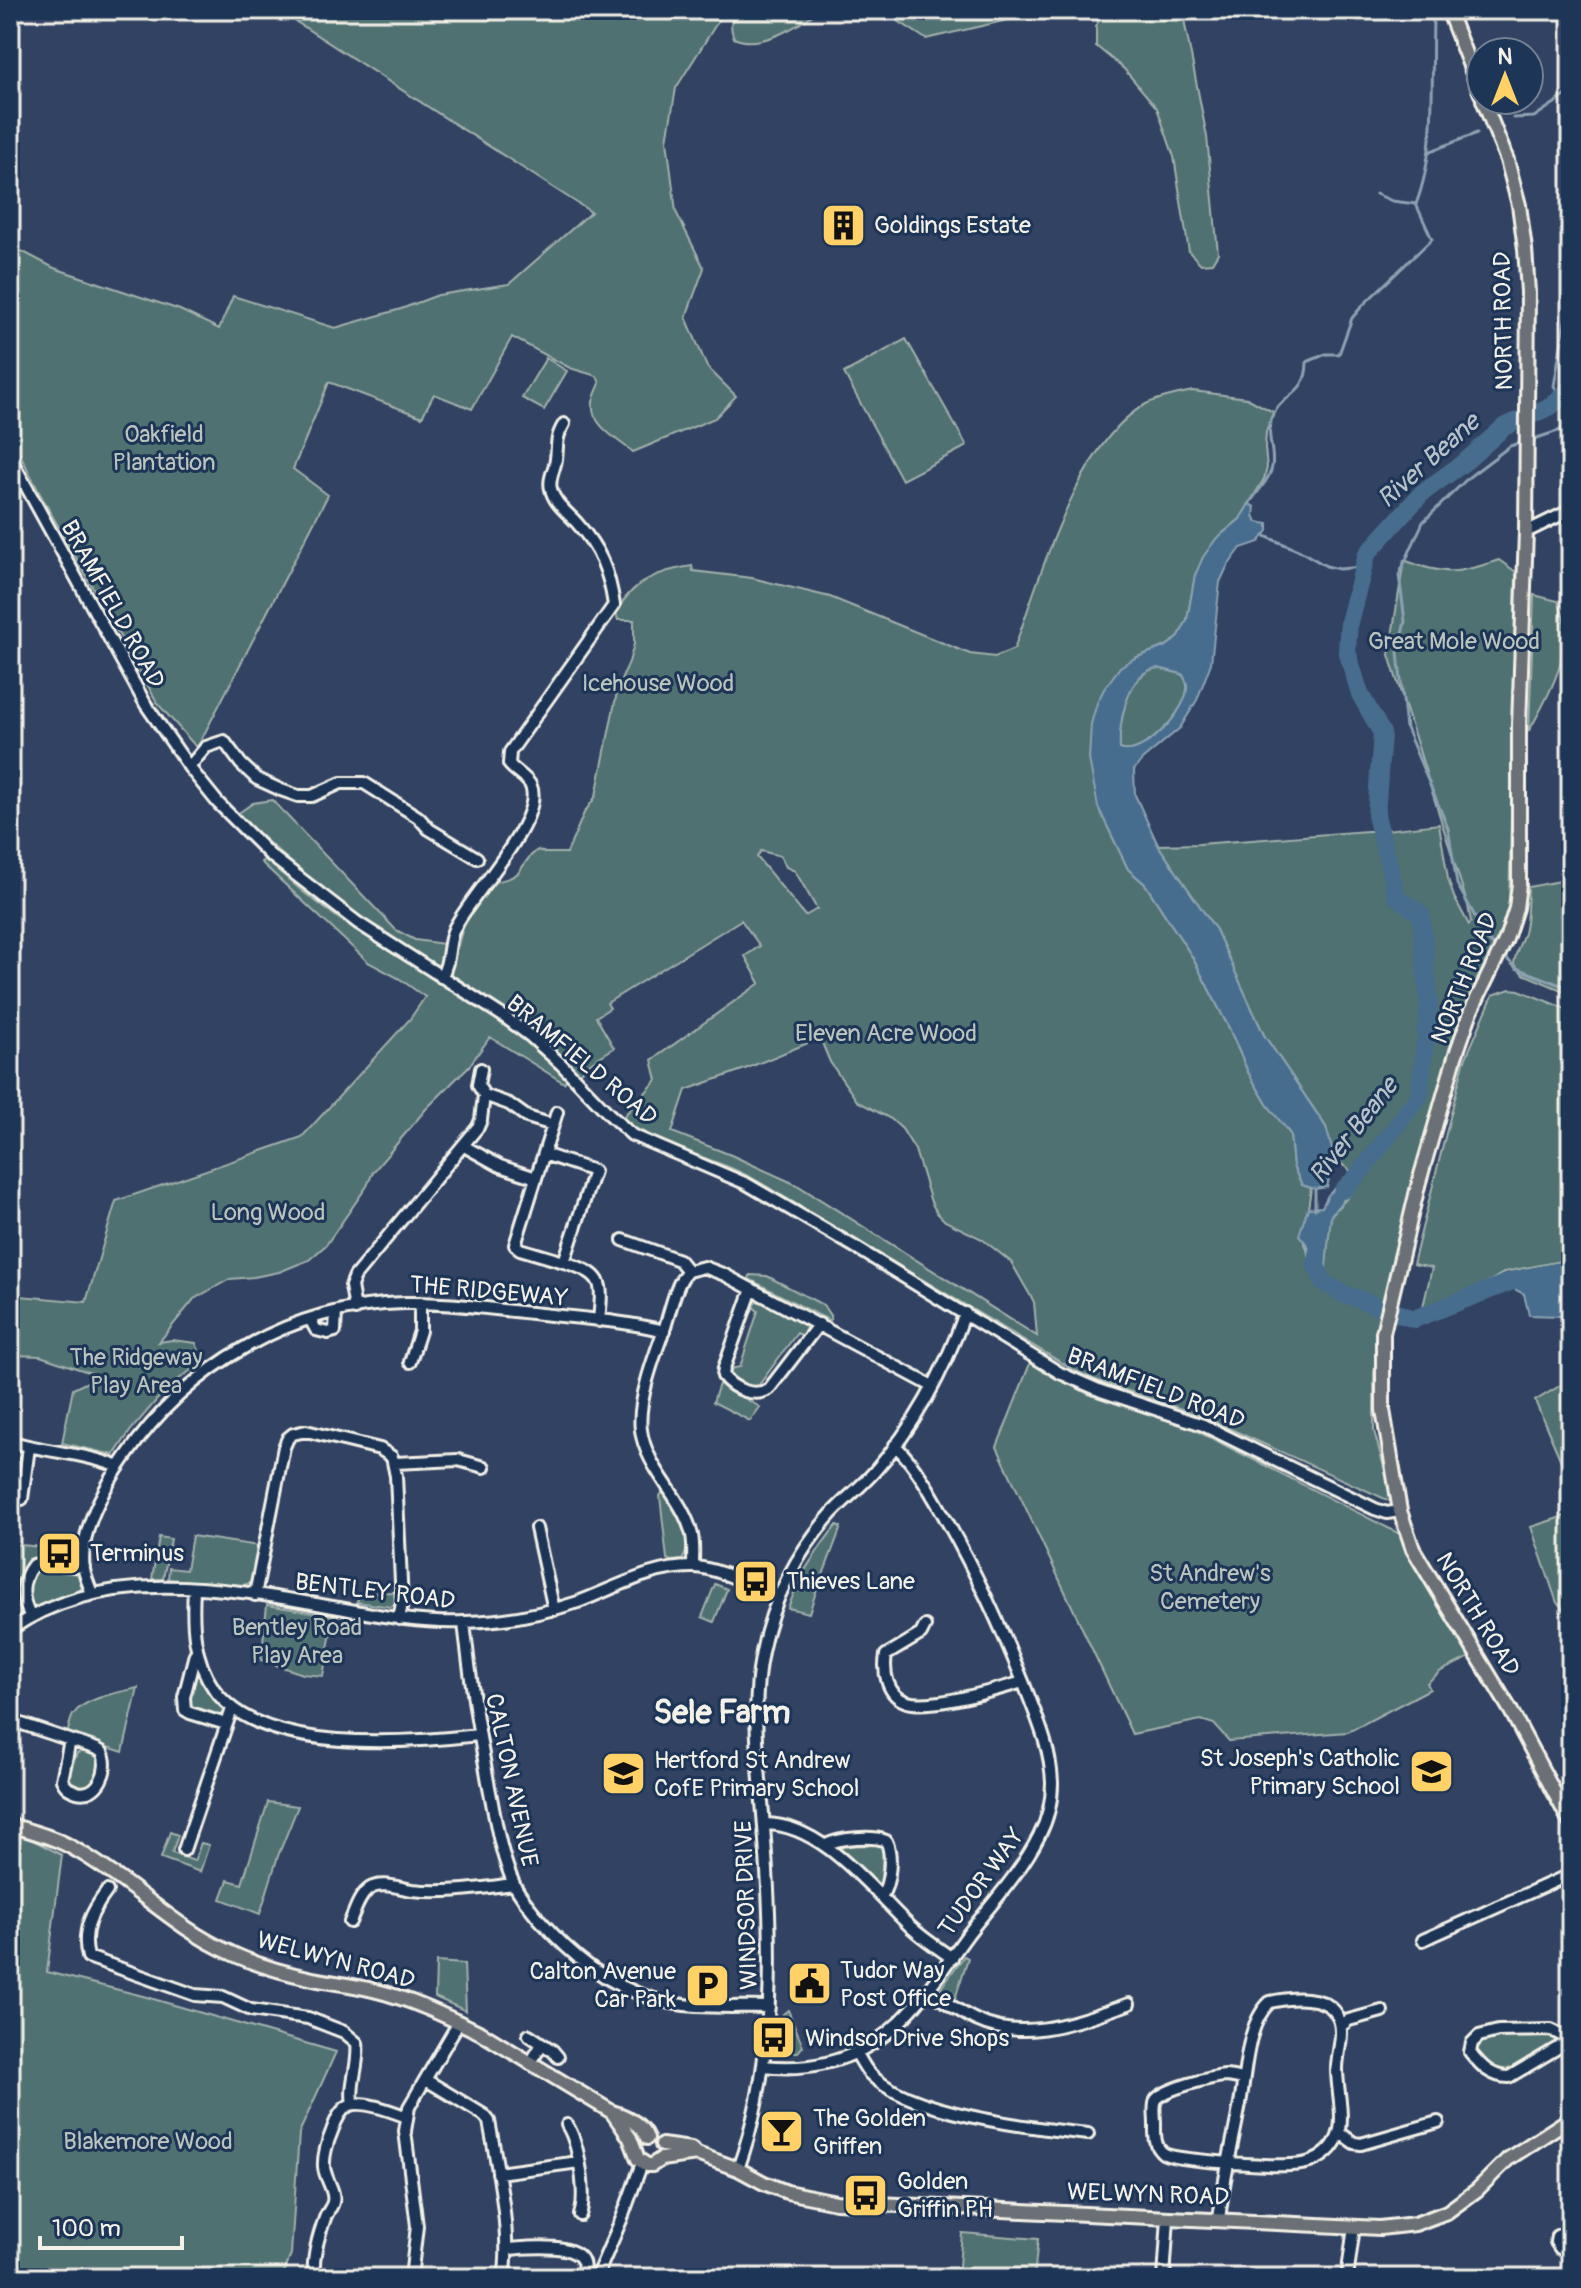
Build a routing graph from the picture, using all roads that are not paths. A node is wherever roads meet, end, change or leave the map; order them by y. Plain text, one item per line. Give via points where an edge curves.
1 (1448, 10) edge
2 (1465, 53) edge
3 (1489, 116) edge
4 (564, 424) dead end
5 (10, 457) edge
6 (1571, 510) edge
7 (1526, 532) junction
8 (189, 767) junction
9 (477, 858) dead end
10 (441, 977) junction
11 (481, 1069) dead end
12 (484, 1095) junction
13 (557, 1112) dead end
14 (553, 1125) junction
15 (464, 1146) junction
16 (544, 1154) junction
17 (536, 1178) junction
18 (623, 1240) dead end
19 (564, 1262) junction
20 (688, 1271) junction
21 (752, 1289) junction
22 (420, 1303) junction
23 (355, 1309) junction
24 (336, 1312) junction
25 (965, 1313) junction
26 (310, 1319) junction
27 (599, 1321) junction
28 (819, 1324) junction
29 (664, 1331) junction
30 (410, 1362) dead end
31 (932, 1386) junction
32 (10, 1441) edge
33 (895, 1445) junction
34 (29, 1447) junction
35 (395, 1463) junction
36 (119, 1467) junction
37 (484, 1467) dead end
38 (22, 1499) dead end
39 (1400, 1511) junction
40 (536, 1528) dead end
41 (693, 1566) junction
42 (84, 1567) junction
43 (194, 1589) junction
44 (92, 1593) junction
45 (255, 1595) junction
46 (779, 1596) junction
47 (554, 1610) junction
48 (31, 1617) junction
49 (399, 1619) junction
50 (464, 1623) junction
51 (925, 1626) dead end
52 (10, 1630) edge
53 (196, 1648) junction
54 (1023, 1682) junction
55 (232, 1709) junction
56 (10, 1720) edge
57 (226, 1724) junction
58 (479, 1735) junction
59 (70, 1740) junction
60 (764, 1824) junction
61 (1571, 1824) edge
62 (10, 1825) edge
63 (826, 1845) junction
64 (184, 1850) dead end
65 (1571, 1874) edge
66 (514, 1884) junction
67 (107, 1891) dead end
68 (881, 1897) junction
69 (350, 1922) dead end
70 (1423, 1940) dead end
71 (952, 1958) junction
72 (928, 1990) junction
73 (1129, 2004) dead end
74 (769, 2007) junction
75 (1382, 2011) dead end
76 (459, 2022) junction
77 (1341, 2026) junction
78 (529, 2035) dead end
79 (1571, 2040) edge
80 (542, 2044) junction
81 (856, 2052) junction
82 (558, 2057) dead end
83 (530, 2064) junction
84 (763, 2066) junction
85 (1243, 2079) junction
86 (426, 2080) junction
87 (353, 2104) junction
88 (612, 2112) junction
89 (407, 2117) junction
90 (1571, 2118) edge
91 (1438, 2122) dead end
92 (567, 2125) dead end
93 (1340, 2133) junction
94 (1088, 2134) dead end
95 (647, 2138) junction
96 (662, 2145) junction
97 (636, 2149) junction
98 (697, 2154) junction
99 (661, 2159) junction
100 (579, 2162) junction
101 (1227, 2162) junction
102 (642, 2163) junction
103 (738, 2169) junction
104 (498, 2173) junction
105 (580, 2215) dead end
106 (1168, 2218) junction
107 (1219, 2220) junction
108 (1354, 2227) junction
109 (507, 2249) junction
110 (314, 2278) edge
111 (411, 2278) edge
112 (504, 2278) edge
113 (581, 2278) edge
114 (596, 2278) edge
115 (1164, 2278) edge
116 (1347, 2278) edge

1 - 2 main road
3 - 7 main road, NORTH ROAD via 1507,160 1523,234 1528,292
4 - 10 street via 557,435 549,485 554,499 598,550 614,605 510,752 509,764 532,788 528,815 452,932
5 - 8 street, BRAMFIELD ROAD via 146,705
6 - 7 street
7 - 39 main road, NORTH ROAD via 1516,908 1450,1072 1381,1347 1383,1410
8 - 9 street via 206,747 224,741 257,779 298,796 349,781 364,783
8 - 10 street, BRAMFIELD ROAD via 270,855 358,923
10 - 25 street, BRAMFIELD ROAD via 530,1036 632,1135 747,1184
11 - 12 street via 478,1085
12 - 14 street
12 - 15 street via 480,1123
13 - 14 street
14 - 16 street
15 - 17 street
15 - 23 street via 355,1276
16 - 17 street
16 - 19 street via 594,1171
17 - 19 street via 515,1245
18 - 20 street via 679,1260
19 - 27 street via 597,1277
20 - 21 street via 710,1269
20 - 29 street
21 - 28 street
21 - 28 street via 724,1368 727,1381 762,1394
22 - 23 street, THE RIDGEWAY
22 - 27 street, THE RIDGEWAY
22 - 30 street via 420,1331
23 - 24 street, THE RIDGEWAY
24 - 26 street, THE RIDGEWAY
24 - 26 street via 335,1331 328,1333 316,1330
25 - 31 street, WINDSOR DRIVE
25 - 39 street, BRAMFIELD ROAD via 1080,1383 1203,1425 1375,1509
26 - 36 street, THE RIDGEWAY via 264,1337 202,1375 168,1404
27 - 29 street, THE RIDGEWAY
28 - 31 street
29 - 41 street via 649,1374 640,1427 686,1520
31 - 33 street, WINDSOR DRIVE
32 - 34 street
33 - 46 street, WINDSOR DRIVE via 810,1540
33 - 54 street, TUDOR WAY via 932,1495 969,1562
34 - 36 street
34 - 38 street
35 - 37 street via 458,1460
35 - 45 street via 385,1451 326,1435 300,1431 288,1438
35 - 49 street
36 - 42 street, THE RIDGEWAY via 90,1525
39 - 61 main road, NORTH ROAD via 1413,1549 1511,1711
40 - 47 street
41 - 46 street, BENTLEY ROAD
41 - 47 street, BENTLEY ROAD via 641,1576
42 - 44 street, THE RIDGEWAY
42 - 48 street via 33,1565 23,1586
43 - 44 street, BENTLEY ROAD
43 - 45 street, BENTLEY ROAD
43 - 53 street
44 - 48 street, BENTLEY ROAD
45 - 49 street, BENTLEY ROAD
46 - 60 street, WINDSOR DRIVE via 762,1650 757,1691
47 - 50 street, BENTLEY ROAD
48 - 52 street, BENTLEY ROAD
49 - 50 street, BENTLEY ROAD
50 - 58 street, CALTON AVENUE
51 - 54 street via 921,1634 886,1655 889,1685 898,1698 909,1703 936,1701
53 - 55 street via 214,1690
53 - 57 street via 185,1710
54 - 71 street, TUDOR WAY via 1050,1765 1047,1817 1029,1854
55 - 57 street
55 - 58 street via 270,1728 324,1738 382,1741
56 - 59 street
57 - 64 street
58 - 66 street, CALTON AVENUE
59 - 59 street via 105,1755 105,1767 89,1793 63,1785
60 - 63 street
60 - 74 street, WINDSOR DRIVE via 771,1913
62 - 76 main road, WELWYN ROAD via 78,1850 176,1923 231,1954 393,1995
63 - 68 street
63 - 68 street via 877,1837 886,1841 890,1851
65 - 70 street
66 - 69 street via 443,1891 373,1887
66 - 74 street, CALTON AVENUE via 578,1959 604,1978 679,2005
67 - 87 street via 91,1915 88,1957 195,1995 308,2018 344,2032 357,2043 359,2054
68 - 71 street
71 - 72 street, TUDOR WAY
72 - 73 street via 977,2021 1007,2030 1039,2030
72 - 81 street, TUDOR WAY via 895,2027
74 - 84 street, WINDSOR DRIVE
75 - 77 street
76 - 83 main road, WELWYN ROAD
76 - 86 street
77 - 85 street via 1322,2001 1270,2002 1257,2019
77 - 93 street
78 - 80 street
79 - 79 street via 1509,2077 1489,2072 1470,2052 1479,2036 1498,2031 1551,2030
80 - 82 street
80 - 83 street
81 - 84 street, TUDOR WAY via 812,2067
81 - 94 street via 875,2078 909,2098 1006,2123
83 - 88 main road, WELWYN ROAD
84 - 103 street, WINDSOR DRIVE
85 - 101 street
85 - 101 street via 1225,2076 1192,2084 1155,2101 1155,2141 1163,2153
86 - 89 street
86 - 104 street via 489,2121
87 - 89 street
87 - 110 street via 341,2112 325,2149 325,2178 334,2194 313,2262
88 - 95 main road, WELWYN ROAD via 624,2115
88 - 97 main road, WELWYN ROAD
89 - 111 street via 417,2226
90 - 108 main road, WELWYN ROAD via 1508,2159 1447,2212 1399,2227
91 - 93 street via 1361,2144
92 - 100 street
93 - 101 street via 1329,2151 1309,2163
95 - 96 main road
95 - 97 main road
96 - 98 main road, WELWYN ROAD
96 - 99 main road
97 - 102 main road
98 - 99 main road, WELWYN ROAD
98 - 103 main road, WELWYN ROAD
99 - 102 main road via 652,2165
100 - 104 street
100 - 105 street
101 - 107 street
102 - 114 street
103 - 106 main road, WELWYN ROAD via 787,2192 836,2202
104 - 109 street
106 - 107 main road, WELWYN ROAD
106 - 115 street
107 - 108 main road, WELWYN ROAD
108 - 116 street
109 - 112 street
109 - 113 street via 564,2249 583,2259

